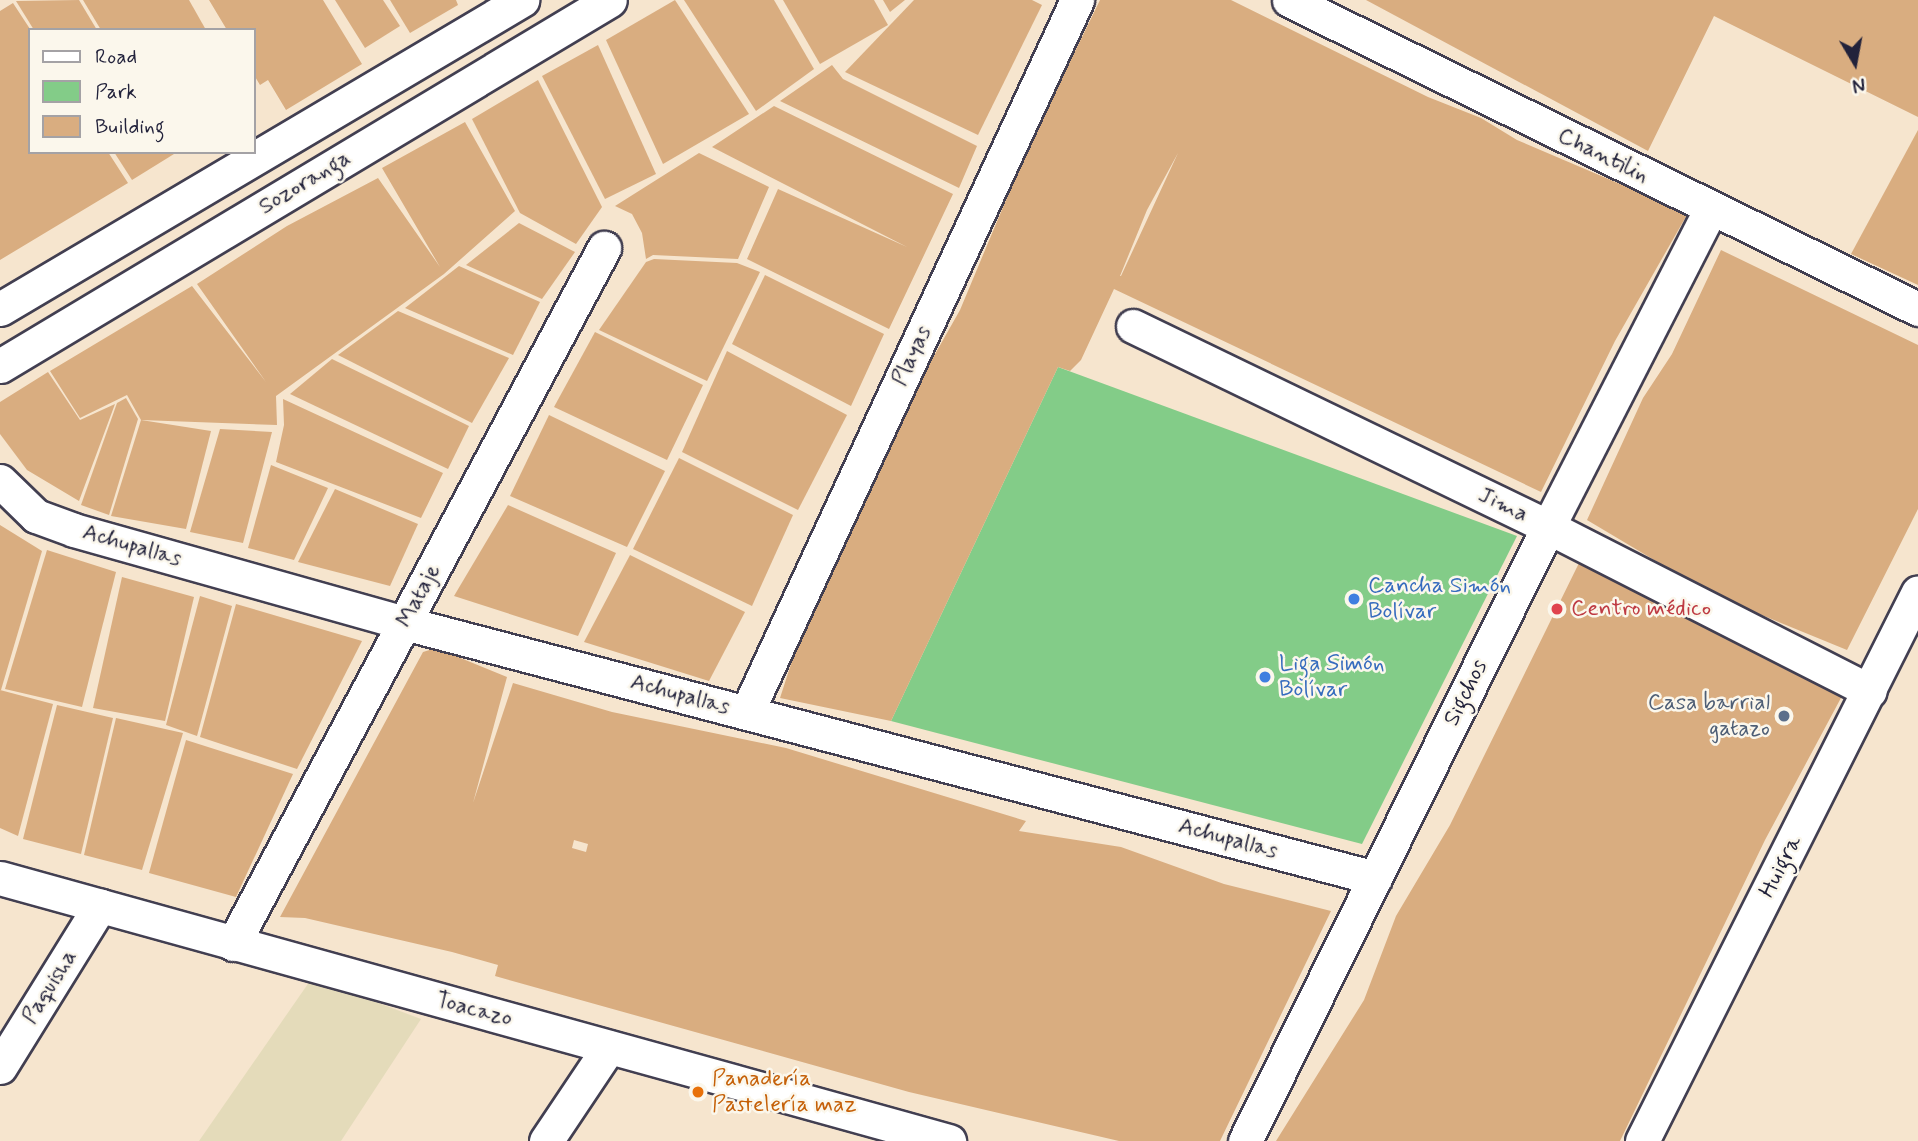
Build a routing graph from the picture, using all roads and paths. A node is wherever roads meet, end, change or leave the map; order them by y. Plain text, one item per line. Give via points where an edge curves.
1 (522, 0) edge
2 (610, 0) edge
3 (1077, 0) edge
4 (1289, 0) edge
5 (1711, 209) junction
6 (604, 248) dead end
7 (0, 309) edge
8 (1918, 309) edge
9 (1133, 326) dead end
10 (0, 366) edge
11 (0, 481) edge
12 (1548, 527) junction
13 (1918, 592) edge
14 (404, 623) junction
15 (1870, 691) junction
16 (747, 712) junction
17 (0, 878) edge
18 (1375, 878) junction
19 (100, 906) junction
20 (233, 944) junction
21 (609, 1047) junction
22 (0, 1067) edge
23 (546, 1141) edge
24 (949, 1141) edge
25 (1245, 1141) edge
26 (1642, 1141) edge

1 - 7 street, Sozoranga
2 - 10 street, Sozoranga
3 - 16 street, Playas
4 - 5 street, Chantilin
5 - 8 street, Chantilin
5 - 12 street, Sigchos
6 - 14 street, Mataje
9 - 12 street, Jima
11 - 14 street, Achupallas via 36,516 74,530
12 - 15 street, Jima
12 - 18 street, Sigchos
13 - 15 street, Huigra
14 - 16 street, Achupallas
14 - 20 street, Mataje
15 - 26 street, Huigra
16 - 18 street, Achupallas
17 - 19 street, Toacazo
18 - 25 street, Sigchos
19 - 20 street, Toacazo
19 - 22 street, Paquisha
20 - 21 street, Toacazo
21 - 23 street
21 - 24 street, Toacazo

